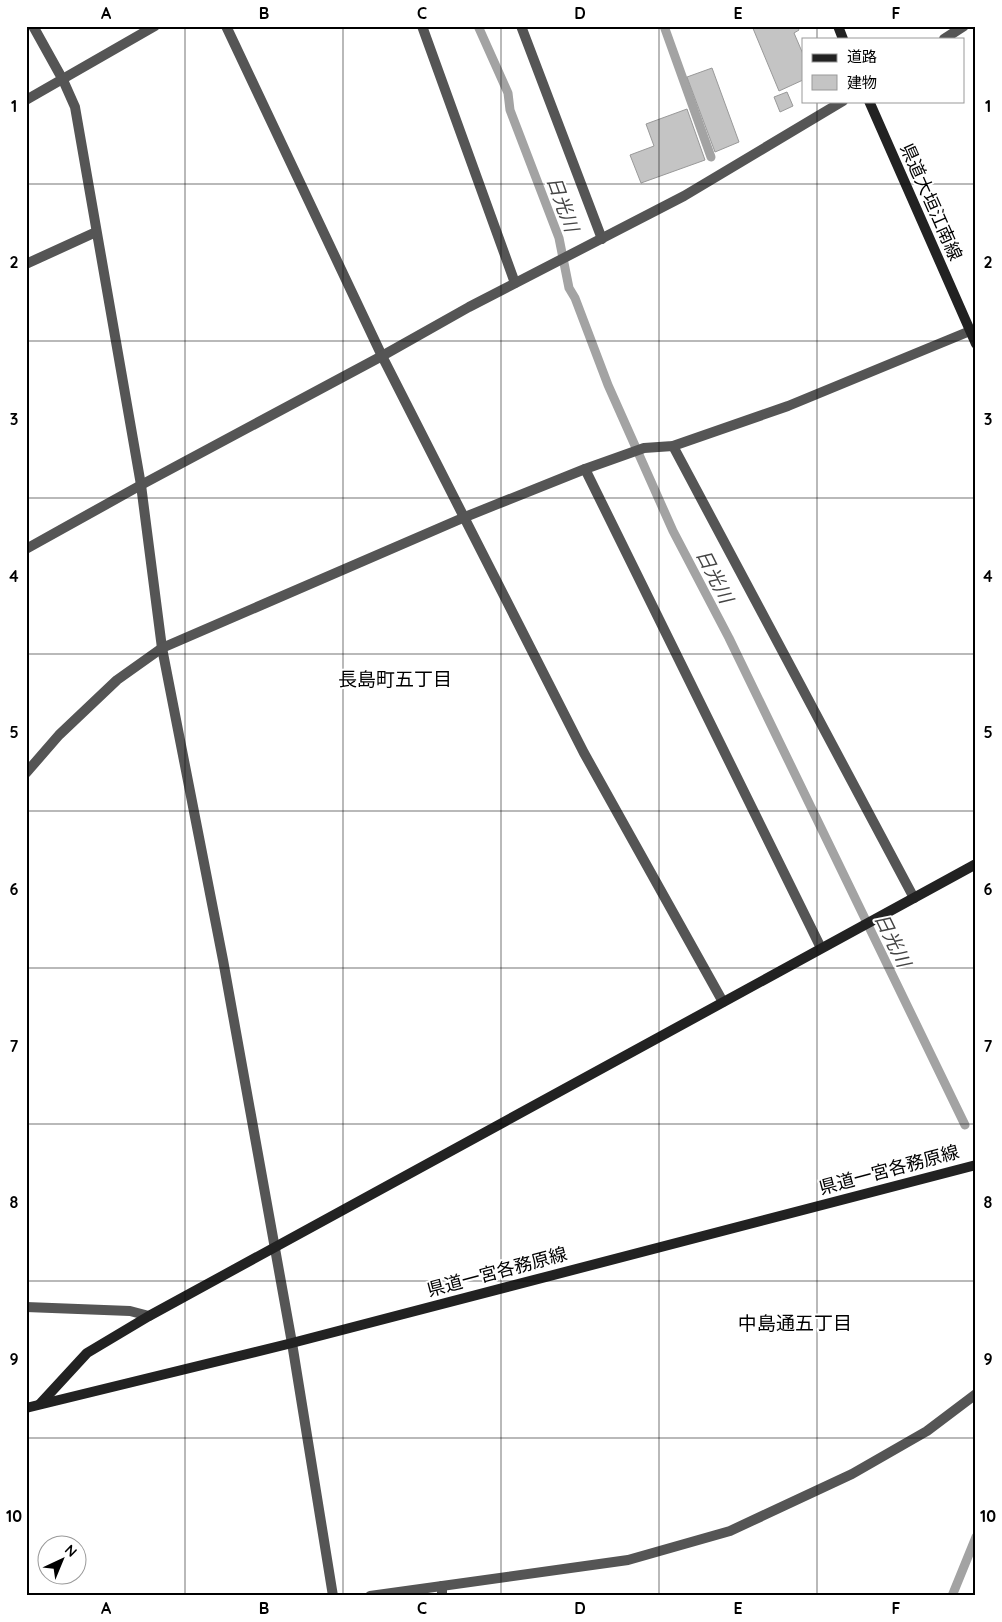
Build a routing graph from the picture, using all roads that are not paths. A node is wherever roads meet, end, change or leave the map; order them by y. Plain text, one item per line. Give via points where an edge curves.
1 (34, 26) edge
2 (155, 26) edge
3 (226, 26) edge
4 (422, 26) edge
5 (521, 26) edge
6 (838, 26) edge
7 (964, 26) edge
8 (843, 38) edge
9 (946, 38) edge
10 (63, 80) junction
11 (26, 100) edge
12 (841, 102) edge
13 (869, 102) edge
14 (96, 232) junction
15 (598, 241) junction
16 (26, 264) edge
17 (515, 283) junction
18 (970, 331) junction
19 (976, 344) edge
20 (382, 356) junction
21 (673, 446) junction
22 (585, 469) junction
23 (141, 485) junction
24 (465, 517) junction
25 (26, 549) edge
26 (162, 648) junction
27 (26, 773) edge
28 (976, 864) edge
29 (914, 898) junction
30 (821, 948) junction
31 (723, 1002) junction
32 (976, 1165) edge
33 (273, 1247) junction
34 (26, 1308) edge
35 (149, 1316) junction
36 (292, 1343) junction
37 (976, 1394) edge
38 (40, 1404) junction
39 (26, 1408) edge
40 (442, 1591) edge
41 (333, 1596) edge
42 (370, 1596) edge

1 - 10 street
2 - 10 street
3 - 20 street
4 - 17 street
5 - 15 street
6 - 8 main road
7 - 9 street
10 - 11 street
10 - 14 street via 75,107
12 - 15 street via 684,196
13 - 18 main road, 県道大垣江南線
14 - 16 street
14 - 23 street
15 - 17 street
17 - 20 street
18 - 19 main road, 県道大垣江南線
18 - 21 street via 788,406
20 - 23 street
20 - 24 street
21 - 22 street via 644,448
21 - 29 street
22 - 24 street
22 - 30 street
23 - 25 street
23 - 26 street
24 - 26 street
24 - 31 street via 584,753
26 - 27 street via 117,680 59,735
26 - 33 street via 223,960
28 - 29 main road
29 - 30 main road
30 - 31 main road
31 - 33 main road
32 - 36 main road, 県道一宮各務原線
33 - 35 main road
33 - 36 street
34 - 35 street via 130,1311
35 - 38 main road via 87,1353
36 - 38 main road, 県道一宮各務原線
36 - 41 street
37 - 40 street via 927,1431 852,1474 730,1531 628,1560
38 - 39 main road, 県道一宮各務原線
40 - 42 street

